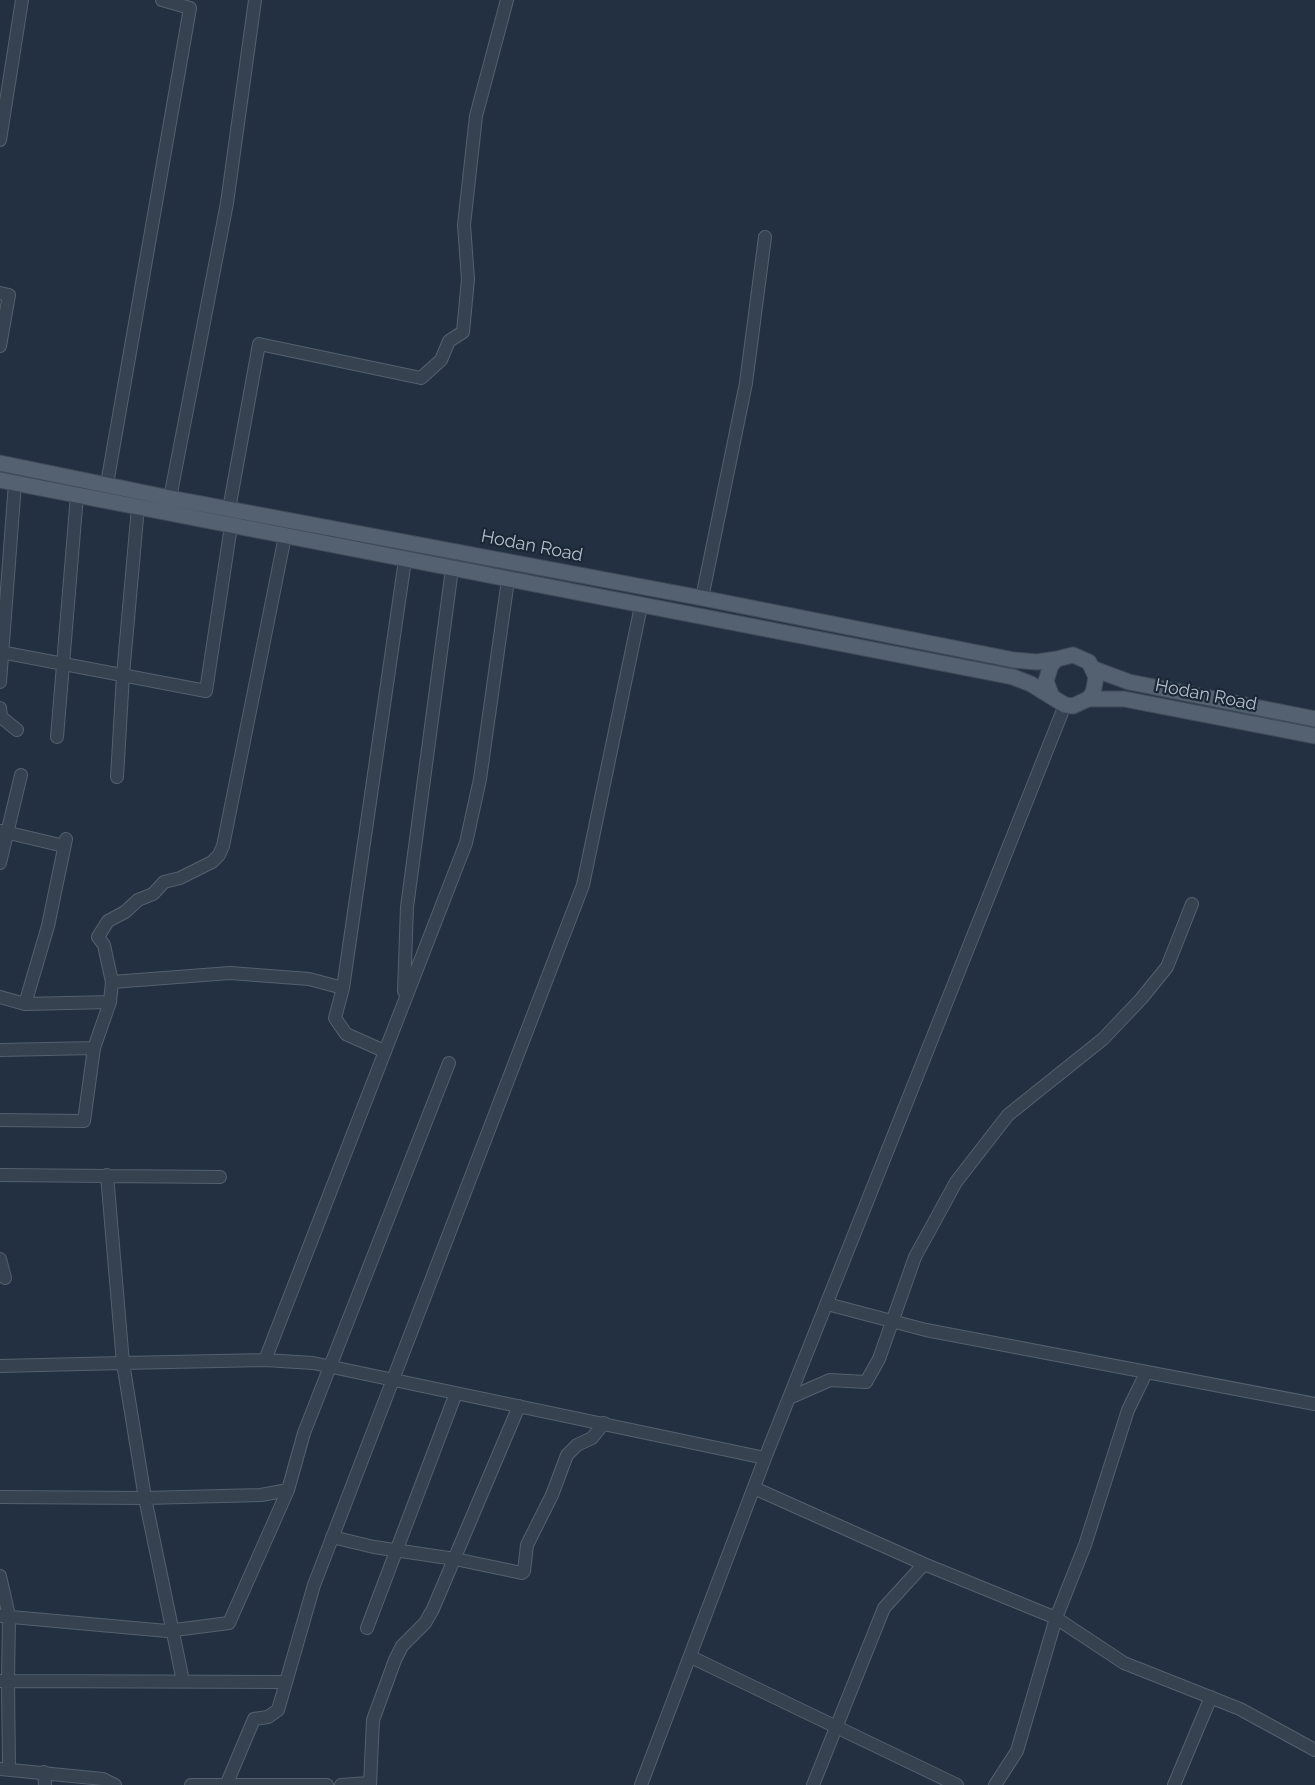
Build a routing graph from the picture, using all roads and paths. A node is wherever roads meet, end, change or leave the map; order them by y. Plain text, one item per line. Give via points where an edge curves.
1 (22, 0) edge
2 (162, 0) edge
3 (255, 0) edge
4 (507, 0) edge
5 (1, 119) edge
6 (0, 140) edge
7 (765, 237) dead end
8 (0, 293) edge
9 (0, 346) edge
10 (0, 463) edge
11 (8, 481) edge
12 (107, 484) junction
13 (77, 495) junction
14 (170, 498) junction
15 (138, 507) junction
16 (229, 509) junction
17 (231, 526) junction
18 (285, 536) junction
19 (405, 560) junction
20 (452, 569) junction
21 (508, 580) junction
22 (702, 598) junction
23 (641, 606) junction
24 (1, 652) edge
25 (1057, 659) junction
26 (61, 663) junction
27 (1094, 669) junction
28 (123, 675) junction
29 (0, 682) edge
30 (1052, 696) junction
31 (1088, 699) junction
32 (1065, 705) junction
33 (0, 708) edge
34 (1315, 719) edge
35 (17, 730) dead end
36 (1315, 736) edge
37 (57, 737) dead end
38 (21, 775) dead end
39 (117, 777) dead end
40 (4, 832) edge
41 (0, 863) edge
42 (1192, 904) dead end
43 (112, 982) junction
44 (343, 988) junction
45 (0, 997) edge
46 (404, 1001) junction
47 (110, 1002) junction
48 (25, 1004) junction
49 (94, 1048) junction
50 (0, 1050) edge
51 (384, 1051) junction
52 (448, 1063) dead end
53 (0, 1120) edge
54 (0, 1175) edge
55 (107, 1175) junction
56 (220, 1177) dead end
57 (0, 1258) edge
58 (4, 1278) dead end
59 (827, 1304) junction
60 (890, 1322) junction
61 (265, 1360) junction
62 (123, 1363) junction
63 (0, 1366) edge
64 (332, 1367) junction
65 (1146, 1373) junction
66 (393, 1379) junction
67 (456, 1394) junction
68 (789, 1398) junction
69 (1315, 1404) edge
70 (519, 1406) junction
71 (604, 1423) junction
72 (765, 1458) junction
73 (754, 1488) junction
74 (288, 1490) junction
75 (0, 1497) edge
76 (145, 1498) junction
77 (332, 1537) junction
78 (394, 1549) junction
79 (454, 1559) junction
80 (924, 1564) junction
81 (0, 1576) edge
82 (5, 1616) edge
83 (1056, 1618) junction
84 (367, 1628) dead end
85 (172, 1630) junction
86 (691, 1657) junction
87 (4, 1681) edge
88 (183, 1682) junction
89 (284, 1682) junction
90 (1211, 1697) junction
91 (836, 1728) junction
92 (1315, 1750) edge
93 (4, 1769) edge
94 (44, 1779) edge
95 (227, 1784) junction
96 (369, 1784) edge
97 (115, 1785) edge
98 (197, 1785) edge
99 (327, 1785) edge
100 (341, 1785) edge
101 (641, 1785) edge
102 (813, 1785) edge
103 (957, 1785) edge
104 (995, 1785) edge
105 (1174, 1785) edge

1 - 5 street
2 - 12 street via 189,8
3 - 14 street via 227,203
4 - 16 street via 476,116 464,225 468,279 463,332 449,341 441,360 421,378 259,344
5 - 6 street
7 - 22 street via 746,383
8 - 9 street via 9,295
10 - 12 main road, Hodan Road
11 - 13 main road
11 - 24 street
12 - 14 main road, Hodan Road
13 - 15 main road
13 - 26 street
14 - 16 main road, Hodan Road
15 - 17 main road
15 - 28 street
16 - 22 main road, Hodan Road
17 - 18 main road
17 - 28 street via 206,691
18 - 19 main road
18 - 43 street via 223,846 212,862 164,882 153,894 108,921 98,937 104,945
19 - 20 main road
19 - 44 street
20 - 21 main road
20 - 46 street via 407,907
21 - 23 main road
21 - 46 street via 480,779 466,843
22 - 25 main road, Hodan Road via 1014,660
23 - 30 main road via 1013,677
23 - 66 street via 583,885
24 - 26 street
24 - 29 street
25 - 27 main road, Hodan Road via 1082,657
25 - 30 main road via 1047,673
26 - 28 street
26 - 37 street
27 - 31 main road via 1096,685
27 - 34 main road, Hodan Road via 1129,682
28 - 39 street
30 - 32 main road
31 - 32 main road, Hodan Road
31 - 36 main road, Hodan Road via 1124,699
32 - 59 street
33 - 35 street via 1,717
38 - 40 street
40 - 41 street
40 - 48 street via 65,842 48,926
42 - 60 street via 1167,967 1141,999 1103,1040 1008,1115 956,1182 915,1257
43 - 44 street via 230,974 309,979
43 - 47 street
44 - 51 street via 335,1018 346,1034
45 - 48 street
46 - 51 street
47 - 48 street
47 - 49 street
49 - 50 street
49 - 53 street via 84,1121
51 - 61 street
52 - 64 street
54 - 55 street
55 - 56 street
55 - 62 street
57 - 58 street
59 - 60 street
59 - 68 street
60 - 65 street
60 - 68 street via 879,1359 866,1382 830,1380
61 - 62 street
61 - 64 street
62 - 63 street
62 - 76 street
64 - 66 street
64 - 74 street via 304,1433
65 - 69 street
65 - 83 street via 1128,1410
66 - 67 street
66 - 77 street
67 - 70 street
67 - 78 street
68 - 72 street
70 - 71 street
70 - 79 street
71 - 72 street
71 - 79 street via 592,1438 567,1455 527,1545 525,1571 517,1574
72 - 73 street
73 - 80 street
73 - 86 street
74 - 76 street via 261,1495
74 - 85 street via 230,1623
75 - 76 street
76 - 85 street
77 - 78 street
77 - 89 street
78 - 79 street
78 - 84 street
79 - 96 street via 430,1617 402,1646 395,1660 373,1720
80 - 83 street
80 - 91 street via 884,1608
81 - 82 street
82 - 85 street
82 - 87 street
83 - 90 street via 1124,1663
83 - 104 street via 1017,1751
85 - 88 street
86 - 91 street
86 - 101 street
87 - 88 street
87 - 93 street
88 - 89 street
89 - 95 street via 278,1710 274,1715 254,1719
90 - 92 street
90 - 105 street
91 - 102 street
91 - 103 street
93 - 94 street
94 - 97 street via 104,1779
95 - 98 street
95 - 99 street
96 - 100 street

